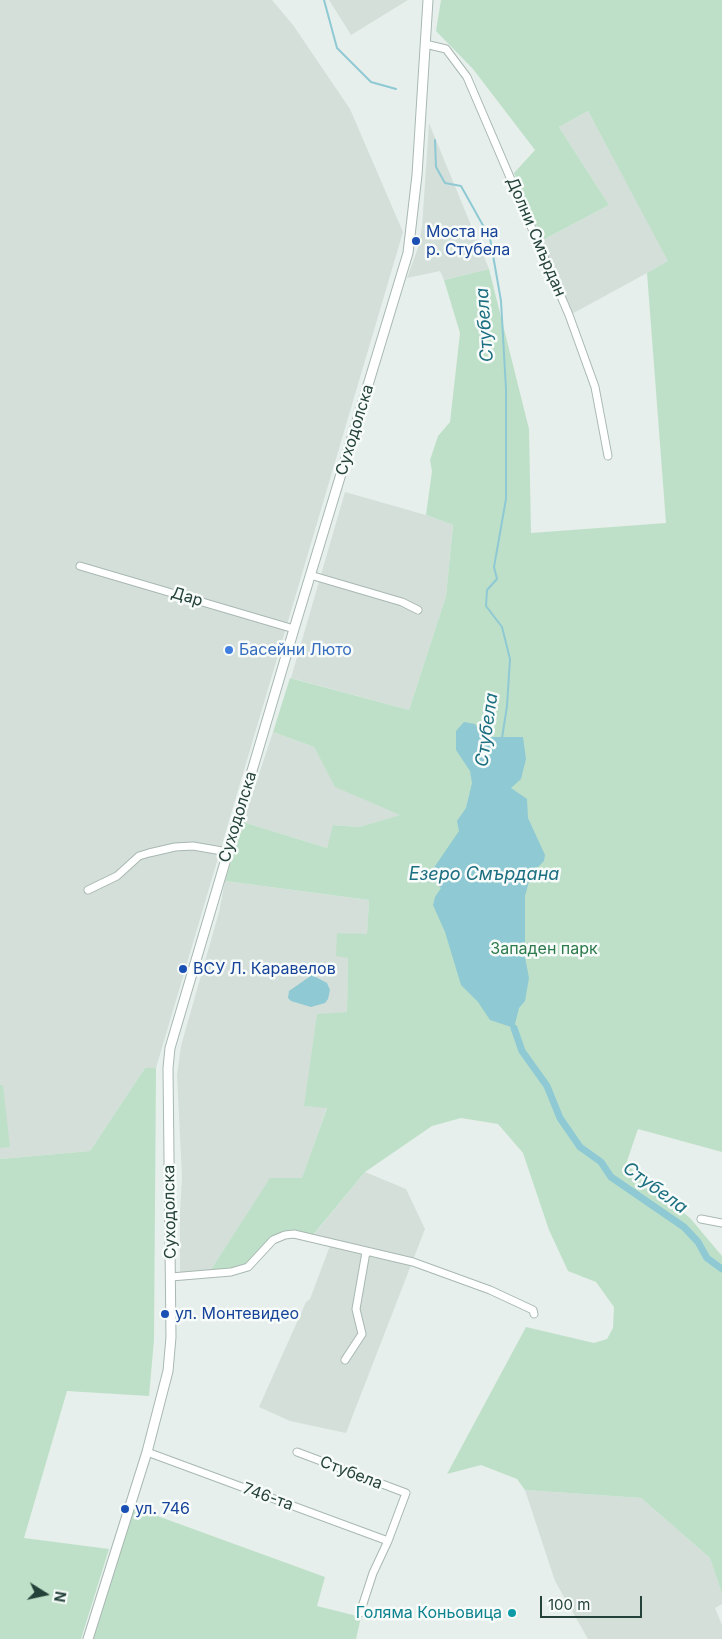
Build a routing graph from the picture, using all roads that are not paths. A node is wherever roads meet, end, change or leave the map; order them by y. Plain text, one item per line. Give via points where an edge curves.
1 (428, 0) edge
2 (425, 44) junction
3 (608, 456) dead end
4 (80, 566) dead end
5 (310, 575) junction
6 (418, 610) dead end
7 (294, 629) junction
8 (228, 852) junction
9 (88, 890) dead end
10 (701, 1219) dead end
11 (722, 1223) edge
12 (366, 1252) junction
13 (170, 1277) junction
14 (534, 1314) dead end
15 (345, 1360) dead end
16 (147, 1452) junction
17 (297, 1452) dead end
18 (388, 1541) junction
19 (360, 1613) dead end
20 (88, 1639) edge

1 - 2 street, Суходолска
2 - 3 street, Долни Смърдан via 446,49 466,77 569,315 595,387
2 - 5 street, Суходолска via 408,253
4 - 7 street, Дар
5 - 6 street via 402,602
5 - 7 street, Суходолска
7 - 8 street, Суходолска
8 - 9 street via 193,846 149,853 139,856 117,876
8 - 13 street, Суходолска via 179,1014 168,1068
10 - 11 street
12 - 13 street via 306,1236 285,1235 273,1240 248,1267 231,1272
12 - 14 street via 440,1271 490,1290 533,1310
12 - 15 street via 356,1308 362,1334
13 - 16 street, Суходолска via 169,1363
16 - 18 street, 746-та
16 - 20 street, Суходолска
17 - 18 street, Стубела via 406,1493
18 - 19 street

